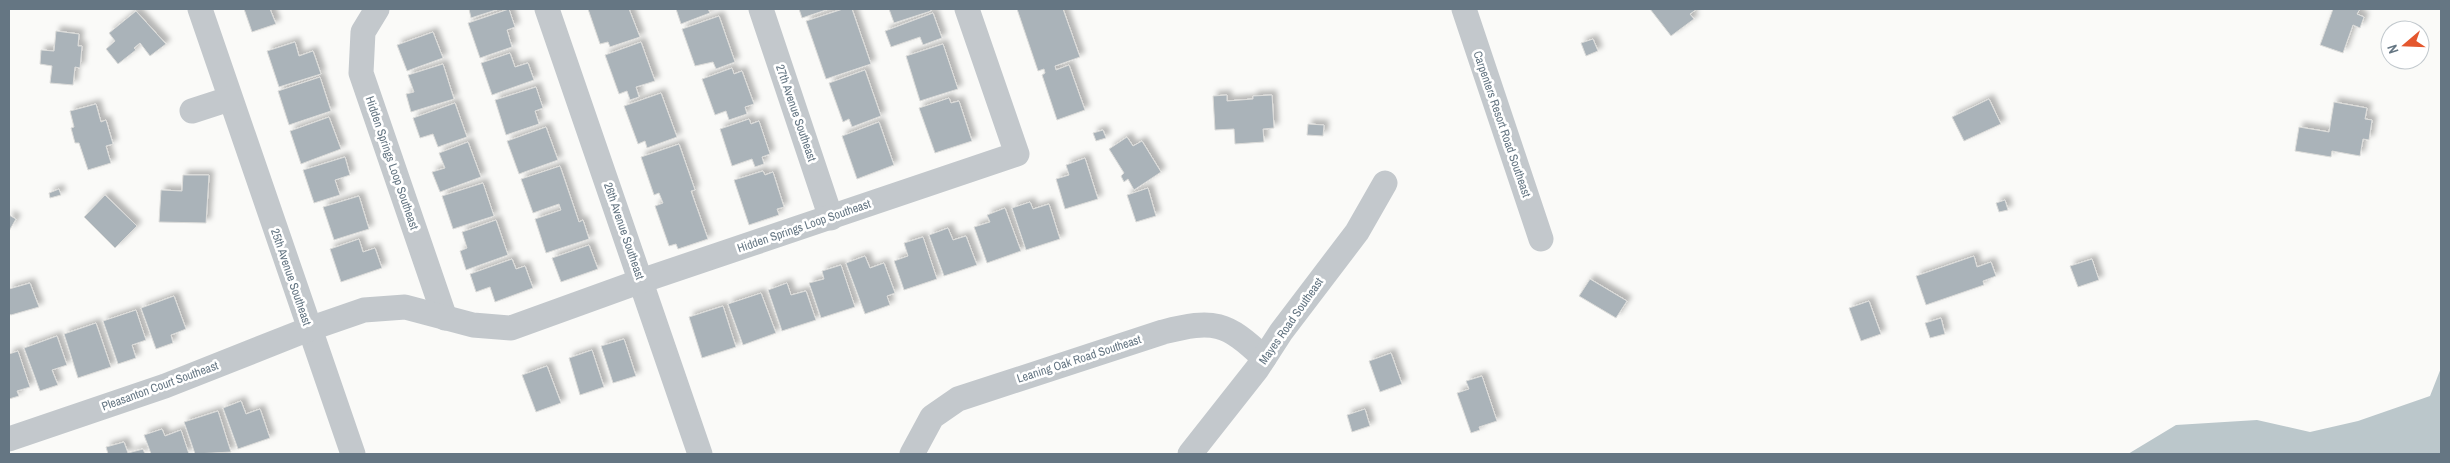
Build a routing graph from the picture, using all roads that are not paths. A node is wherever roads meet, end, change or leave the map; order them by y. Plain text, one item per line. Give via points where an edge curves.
1 (200, 9) edge
2 (377, 9) edge
3 (547, 9) edge
4 (761, 9) edge
5 (967, 9) edge
6 (1464, 9) edge
7 (229, 99) junction
8 (192, 111) dead end
9 (1385, 183) dead end
10 (831, 218) junction
11 (1541, 239) dead end
12 (641, 281) junction
13 (445, 318) junction
14 (309, 329) junction
15 (1264, 358) junction
16 (9, 439) edge
17 (353, 454) edge
18 (700, 454) edge
19 (912, 454) edge
20 (1190, 454) edge

1 - 7 street, 25th Avenue Southeast
2 - 13 street, Hidden Springs Loop Southeast via 363,32 361,73
3 - 12 street, 26th Avenue Southeast
4 - 10 street, 27th Avenue Southeast
5 - 10 street, Hidden Springs Loop Southeast via 1016,154
6 - 11 street, Carpenters Resort Road Southeast
7 - 8 street
7 - 14 street, 25th Avenue Southeast
9 - 15 street, Mayes Road Southeast via 1357,232
10 - 12 street, Hidden Springs Loop Southeast
12 - 13 street, Hidden Springs Loop Southeast via 511,328 473,325
12 - 18 street, 26th Avenue Southeast
13 - 14 street, Hidden Springs Loop Southeast via 405,307 364,310
14 - 16 street, Pleasanton Court Southeast via 165,386
14 - 17 street, 25th Avenue Southeast
15 - 19 street, Leaning Oak Road Southeast via 1242,337 1216,325 1194,324 1163,332 958,399 932,417
15 - 20 street, Mayes Road Southeast

